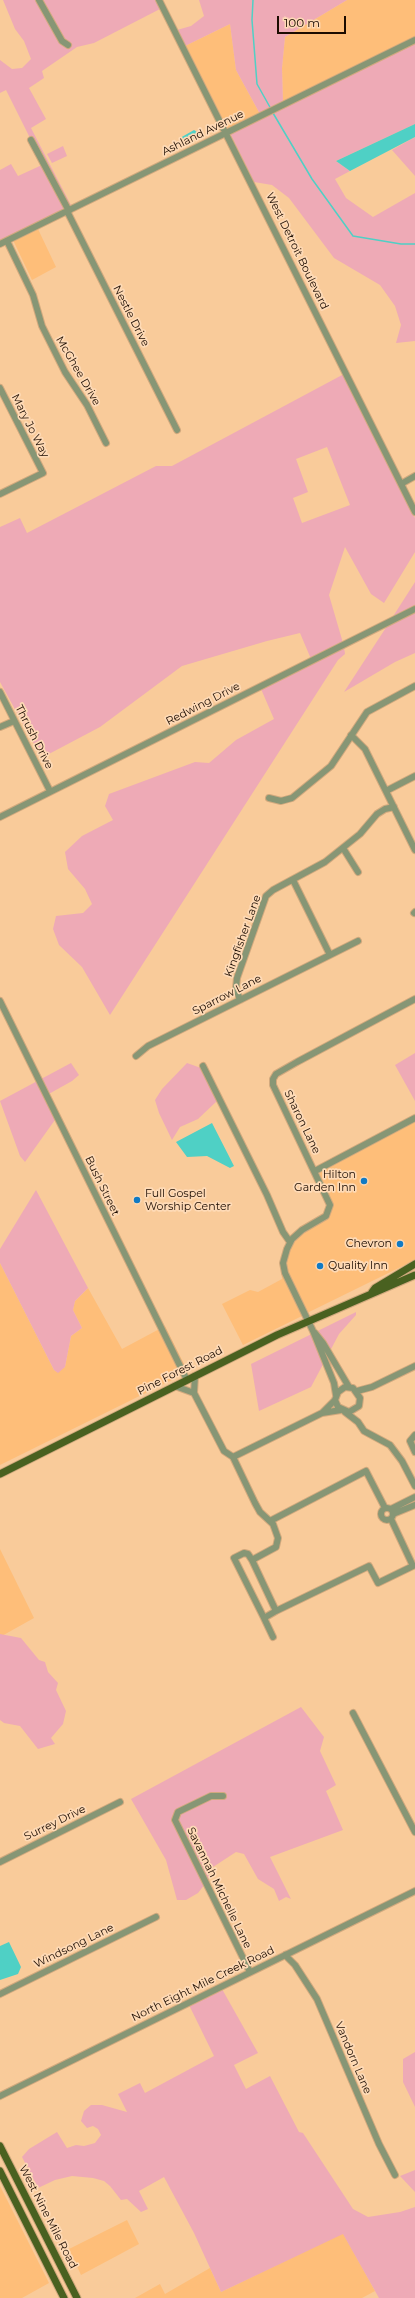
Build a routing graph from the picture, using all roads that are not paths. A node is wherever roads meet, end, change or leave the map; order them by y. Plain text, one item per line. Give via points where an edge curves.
1 (39, 0) edge
2 (159, 0) edge
3 (415, 40) edge
4 (68, 45) dead end
5 (227, 132) junction
6 (31, 140) dead end
7 (68, 211) junction
8 (7, 241) junction
9 (0, 244) edge
10 (0, 388) edge
11 (177, 430) dead end
12 (106, 443) dead end
13 (415, 476) edge
14 (401, 484) junction
15 (0, 494) edge
16 (415, 512) edge
17 (415, 609) edge
18 (415, 686) edge
19 (0, 692) edge
20 (14, 720) junction
21 (0, 727) edge
22 (351, 735) junction
23 (415, 776) edge
24 (50, 791) junction
25 (386, 791) junction
26 (269, 798) dead end
27 (394, 807) junction
28 (0, 816) edge
29 (414, 847) edge
30 (343, 848) junction
31 (358, 872) dead end
32 (293, 880) junction
33 (358, 941) dead end
34 (330, 955) junction
35 (415, 999) edge
36 (240, 1000) junction
37 (0, 1001) edge
38 (136, 1056) dead end
39 (203, 1066) dead end
40 (415, 1118) edge
41 (315, 1171) junction
42 (290, 1242) junction
43 (415, 1264) edge
44 (415, 1276) edge
45 (372, 1292) junction
46 (307, 1321) junction
47 (313, 1331) junction
48 (415, 1366) edge
49 (195, 1376) junction
50 (187, 1380) junction
51 (174, 1386) junction
52 (349, 1387) junction
53 (372, 1387) junction
54 (357, 1391) junction
55 (194, 1393) junction
56 (336, 1397) junction
57 (360, 1398) junction
58 (359, 1406) junction
59 (343, 1411) junction
60 (322, 1413) junction
61 (358, 1422) junction
62 (415, 1435) edge
63 (415, 1452) edge
64 (232, 1457) junction
65 (0, 1474) edge
66 (415, 1486) edge
67 (415, 1497) edge
68 (415, 1505) edge
69 (390, 1513) junction
70 (270, 1520) junction
71 (252, 1560) junction
72 (414, 1566) edge
73 (276, 1611) junction
74 (264, 1618) junction
75 (273, 1637) dead end
76 (353, 1713) dead end
77 (223, 1796) dead end
78 (120, 1802) dead end
79 (415, 1832) edge
80 (0, 1862) edge
81 (415, 1891) edge
82 (156, 1917) dead end
83 (285, 1955) junction
84 (250, 1972) junction
85 (0, 1994) edge
86 (0, 2096) edge
87 (0, 2146) edge
88 (0, 2156) edge
89 (0, 2171) edge
90 (395, 2175) dead end
91 (20, 2185) junction
92 (32, 2210) junction
93 (29, 2229) junction
94 (64, 2298) edge
95 (76, 2298) edge

1 - 4 street via 62,41
2 - 5 street, West Detroit Boulevard
3 - 5 street, Ashland Avenue
5 - 7 street, Ashland Avenue
5 - 14 street, West Detroit Boulevard
6 - 7 street, Nestle Drive
7 - 8 street, Ashland Avenue
7 - 11 street, Nestle Drive
8 - 9 street, Ashland Avenue
8 - 12 street, McGhee Drive via 33,295 42,326
10 - 15 street, Mary Jo Way via 43,473
13 - 14 street
14 - 16 street, West Detroit Boulevard
17 - 24 street, Redwing Drive
18 - 22 street via 372,708 363,716
19 - 20 street, Thrush Drive
20 - 21 street
20 - 24 street, Thrush Drive
22 - 25 street via 364,749
22 - 26 street via 327,770 292,798 280,801
23 - 25 street
24 - 28 street, Redwing Drive
25 - 27 street
27 - 29 street
27 - 30 street, Kingfisher Lane via 381,811
30 - 31 street
30 - 32 street, Kingfisher Lane via 320,866
32 - 34 street
32 - 36 street, Kingfisher Lane via 273,890 264,899 237,978 236,988
33 - 34 street, Sparrow Lane
34 - 36 street, Sparrow Lane
35 - 41 street, Sharon Lane via 274,1076 273,1085
36 - 38 street, Sparrow Lane via 148,1046
37 - 50 street, Bush Street
39 - 42 street
40 - 41 street
41 - 42 street, Sharon Lane via 329,1201 328,1212
42 - 46 street via 284,1257 284,1268
43 - 45 main road, Pine Forest Road
44 - 45 main road, Pine Forest Road via 378,1293
45 - 46 main road, Pine Forest Road
46 - 47 street
46 - 49 main road, Pine Forest Road
47 - 52 street
47 - 56 street via 334,1383
48 - 53 street
49 - 50 main road, Pine Forest Road
49 - 55 street
50 - 51 main road, Pine Forest Road
51 - 55 street
51 - 65 main road, Pine Forest Road
52 - 54 street
52 - 56 street via 341,1389
53 - 54 street
53 - 57 street
54 - 57 street
55 - 64 street via 224,1451
56 - 59 street
56 - 60 street
57 - 58 street
58 - 59 street via 353,1411
58 - 61 street
59 - 60 street
59 - 61 street
60 - 64 street
61 - 66 street via 364,1431 390,1445
62 - 63 street via 410,1441
64 - 70 street via 255,1504
67 - 69 street
68 - 69 street
69 - 70 street via 366,1471
69 - 72 street
70 - 71 street via 278,1544
71 - 73 street
71 - 74 street via 244,1553 234,1558
72 - 73 street via 378,1583 369,1566
73 - 74 street
74 - 75 street
76 - 79 street
77 - 84 street, Savannah Michelle Lane via 211,1796 178,1812 175,1820
78 - 80 street, Surrey Drive
81 - 83 street, North Eight Mile Creek Road
82 - 85 street, Windsong Lane
83 - 84 street, North Eight Mile Creek Road
83 - 90 street, Vandorn Lane via 295,1965 317,1999 379,2144
84 - 86 street, North Eight Mile Creek Road
87 - 91 main road, West Nine Mile Road
88 - 91 main road via 10,2175
89 - 93 main road, West Nine Mile Road
91 - 92 main road, West Nine Mile Road
92 - 93 main road
92 - 95 main road, West Nine Mile Road
93 - 94 main road, West Nine Mile Road
93 - 95 main road via 38,2232 69,2292

